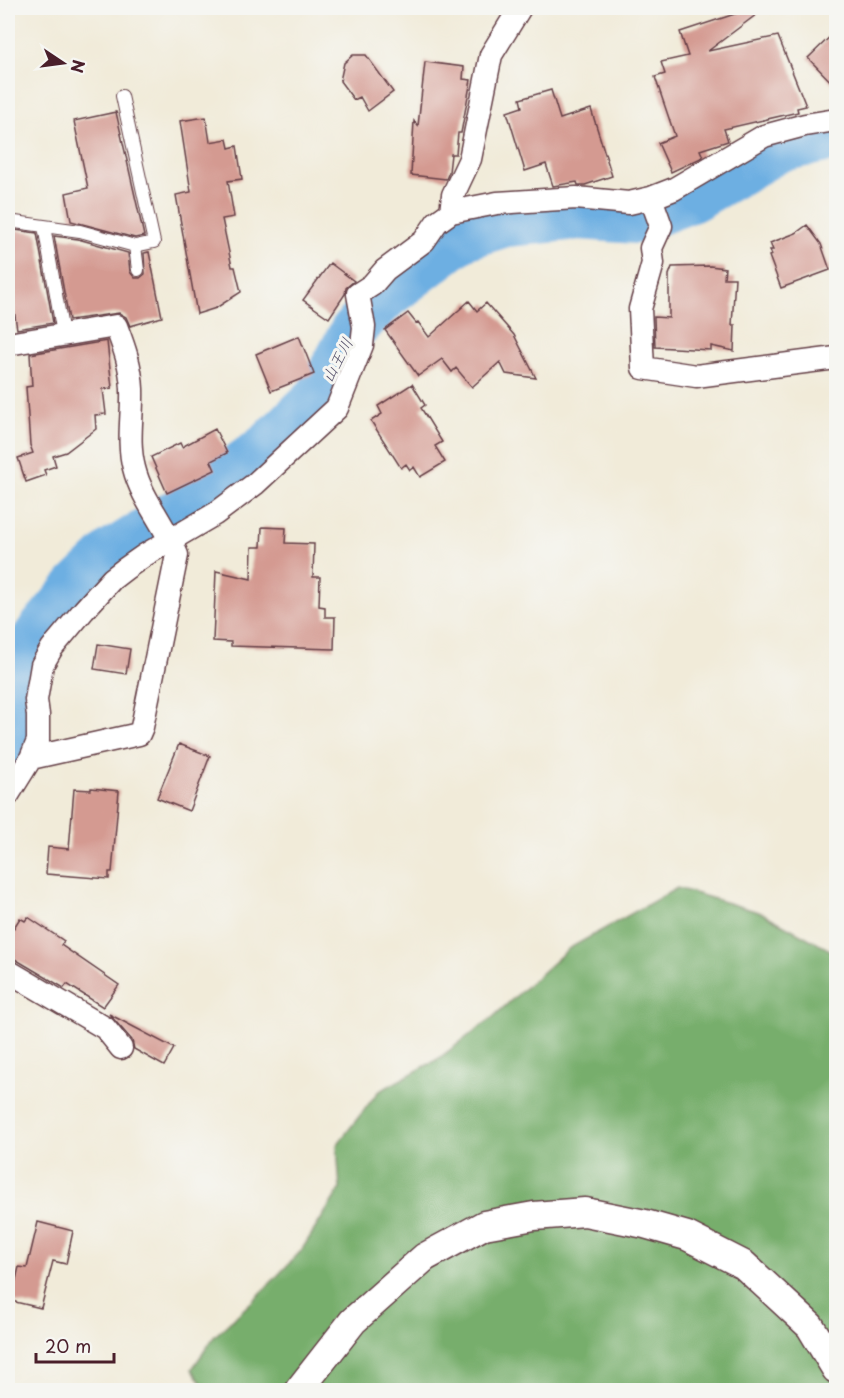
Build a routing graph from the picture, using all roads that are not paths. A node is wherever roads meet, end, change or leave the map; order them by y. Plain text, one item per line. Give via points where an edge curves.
1 (520, 8) edge
2 (122, 96) dead end
3 (837, 120) edge
4 (652, 199) junction
5 (451, 212) junction
6 (8, 221) edge
7 (44, 226) junction
8 (135, 246) junction
9 (138, 270) dead end
10 (63, 334) junction
11 (8, 344) edge
12 (837, 358) edge
13 (170, 539) junction
14 (31, 758) junction
15 (8, 795) edge
16 (8, 971) edge
17 (122, 1048) dead end
18 (837, 1369) edge
19 (299, 1390) edge

1 - 5 street via 491,55 470,159 453,195
2 - 8 lane via 154,242
3 - 4 street via 764,136
4 - 5 street via 542,200 496,203
4 - 12 street via 661,226 651,248 653,263 640,309 643,368 696,376
5 - 13 street via 437,222 424,241 357,294 364,327 362,345 337,408 255,484 215,514
6 - 7 lane
7 - 8 lane
7 - 10 lane
8 - 9 lane
10 - 11 street
10 - 13 street via 116,326 129,361 130,450 134,470 144,497
13 - 14 street via 112,579 52,648 42,665 38,684 38,741
13 - 14 street via 177,555 139,734
14 - 15 street
16 - 17 street via 105,1028
18 - 19 street via 810,1326 744,1265 687,1236 585,1212 484,1225 425,1257 353,1321

